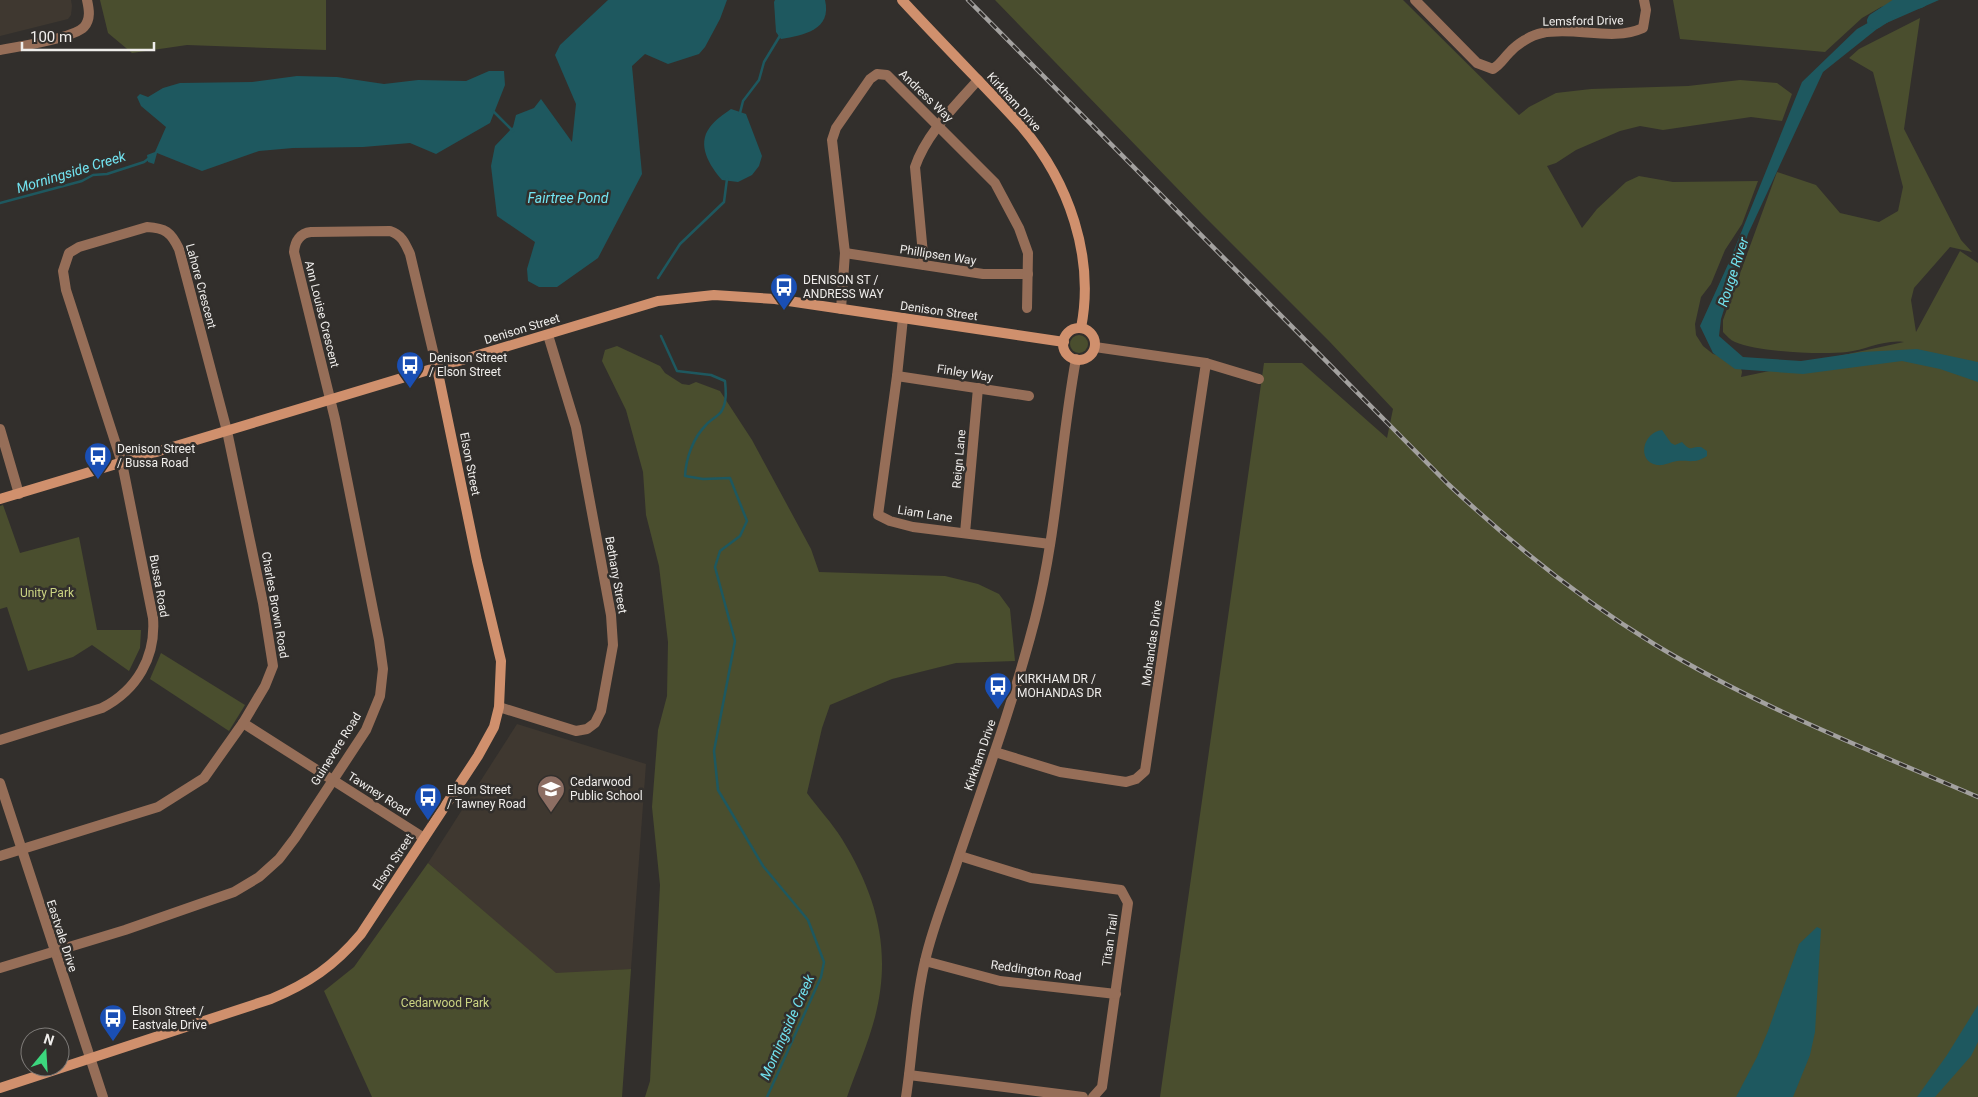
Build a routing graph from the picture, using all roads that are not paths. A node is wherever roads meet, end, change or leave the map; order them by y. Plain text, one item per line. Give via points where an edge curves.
1 (87, 0) edge
2 (902, 0) edge
3 (1415, 0) edge
4 (1644, 0) edge
5 (0, 50) edge
6 (978, 80) junction
7 (939, 126) junction
8 (845, 253) junction
9 (924, 265) junction
10 (1028, 274) junction
11 (1028, 308) dead end
12 (841, 309) junction
13 (903, 318) junction
14 (1082, 328) junction
15 (548, 335) junction
16 (1064, 342) junction
17 (1095, 347) junction
18 (1076, 360) junction
19 (1206, 363) junction
20 (438, 368) junction
21 (897, 376) junction
22 (1259, 379) dead end
23 (978, 388) junction
24 (1028, 396) dead end
25 (331, 400) junction
26 (0, 429) edge
27 (227, 431) junction
28 (122, 462) junction
29 (19, 494) junction
30 (0, 499) edge
31 (965, 533) junction
32 (1050, 544) junction
33 (499, 707) junction
34 (243, 722) junction
35 (0, 740) edge
36 (995, 752) junction
37 (332, 779) junction
38 (0, 783) edge
39 (424, 838) junction
40 (20, 849) junction
41 (0, 856) edge
42 (960, 856) junction
43 (54, 952) junction
44 (925, 961) junction
45 (0, 968) edge
46 (1116, 994) junction
47 (90, 1059) junction
48 (910, 1075) junction
49 (0, 1088) edge
50 (103, 1097) edge
51 (906, 1097) edge
52 (1082, 1097) edge
53 (1094, 1097) edge

1 - 5 street via 88,19 83,28 47,41
2 - 6 street, Kirkham Drive
3 - 4 street, Lemsford Drive via 1477,63 1493,69 1502,64 1508,53 1542,33 1618,33 1643,28
6 - 7 street
6 - 14 street, Kirkham Drive via 1035,144 1067,200 1080,242 1085,278 1086,307
7 - 8 street, Andress Way via 887,75 877,74 870,79 836,128 832,140
7 - 9 street via 919,155 915,167
7 - 10 street, Andress Way via 995,183 1019,228 1028,253
8 - 9 street, Phillipsen Way
8 - 12 street, Andress Way
9 - 10 street, Phillipsen Way via 983,274
10 - 11 street, Andress Way
12 - 13 street, Denison Street
12 - 15 street, Denison Street via 743,296 684,297 658,301
13 - 16 street, Denison Street
13 - 21 street
14 - 16 street via 1071,330
14 - 17 street via 1094,337
15 - 20 street, Denison Street
15 - 33 street, Bethany Street via 576,426 613,645 601,711 595,723 587,729 576,731
16 - 18 street via 1067,354
17 - 18 street via 1090,356
17 - 19 street
18 - 32 street, Kirkham Drive
19 - 22 street
19 - 36 street, Mohandas Drive via 1145,771 1126,782 1060,772
20 - 25 street, Denison Street
20 - 25 street, Ann Louise Crescent via 410,254 402,238 390,231 304,232 294,243 294,252
20 - 33 street, Elson Street via 501,661
21 - 23 street, Finley Way
21 - 31 street, Liam Lane via 878,515 913,527
23 - 24 street, Finley Way
23 - 31 street, Reign Lane
25 - 27 street, Denison Street
25 - 37 street, Guinevere Road via 383,669 380,696 366,730
26 - 29 street
27 - 28 street, Denison Street
27 - 28 street, Lahore Crescent via 179,248 168,231 147,227 79,247 69,253 66,260 63,271 66,290
27 - 34 street, Charles Brown Road via 273,666
28 - 29 street, Denison Street
28 - 35 street, Bussa Road via 153,618 152,645 147,663 132,687 110,704
29 - 30 street, Denison Street
31 - 32 street, Liam Lane
32 - 36 street, Kirkham Drive via 1035,618
33 - 39 street, Elson Street via 494,727 478,756
34 - 37 street, Tawney Road
34 - 40 street, Charles Brown Road via 204,778 158,807
36 - 42 street, Kirkham Drive
37 - 39 street, Tawney Road
37 - 43 street, Guinevere Road via 295,838 259,877 234,892
38 - 40 street, Eastvale Drive
39 - 47 street, Elson Street via 361,934 347,951 309,982 271,999
40 - 41 street, Charles Brown Road
40 - 43 street, Eastvale Drive
42 - 44 street, Kirkham Drive
42 - 46 street, Titan Trail via 1031,878 1121,890 1128,903
43 - 45 street, Guinevere Road
43 - 47 street, Eastvale Drive
44 - 46 street, Reddington Road via 1000,981
44 - 48 street, Kirkham Drive
46 - 53 street, Titan Trail via 1102,1087
47 - 49 street, Elson Street
47 - 50 street, Eastvale Drive
48 - 51 street, Kirkham Drive
48 - 52 street

